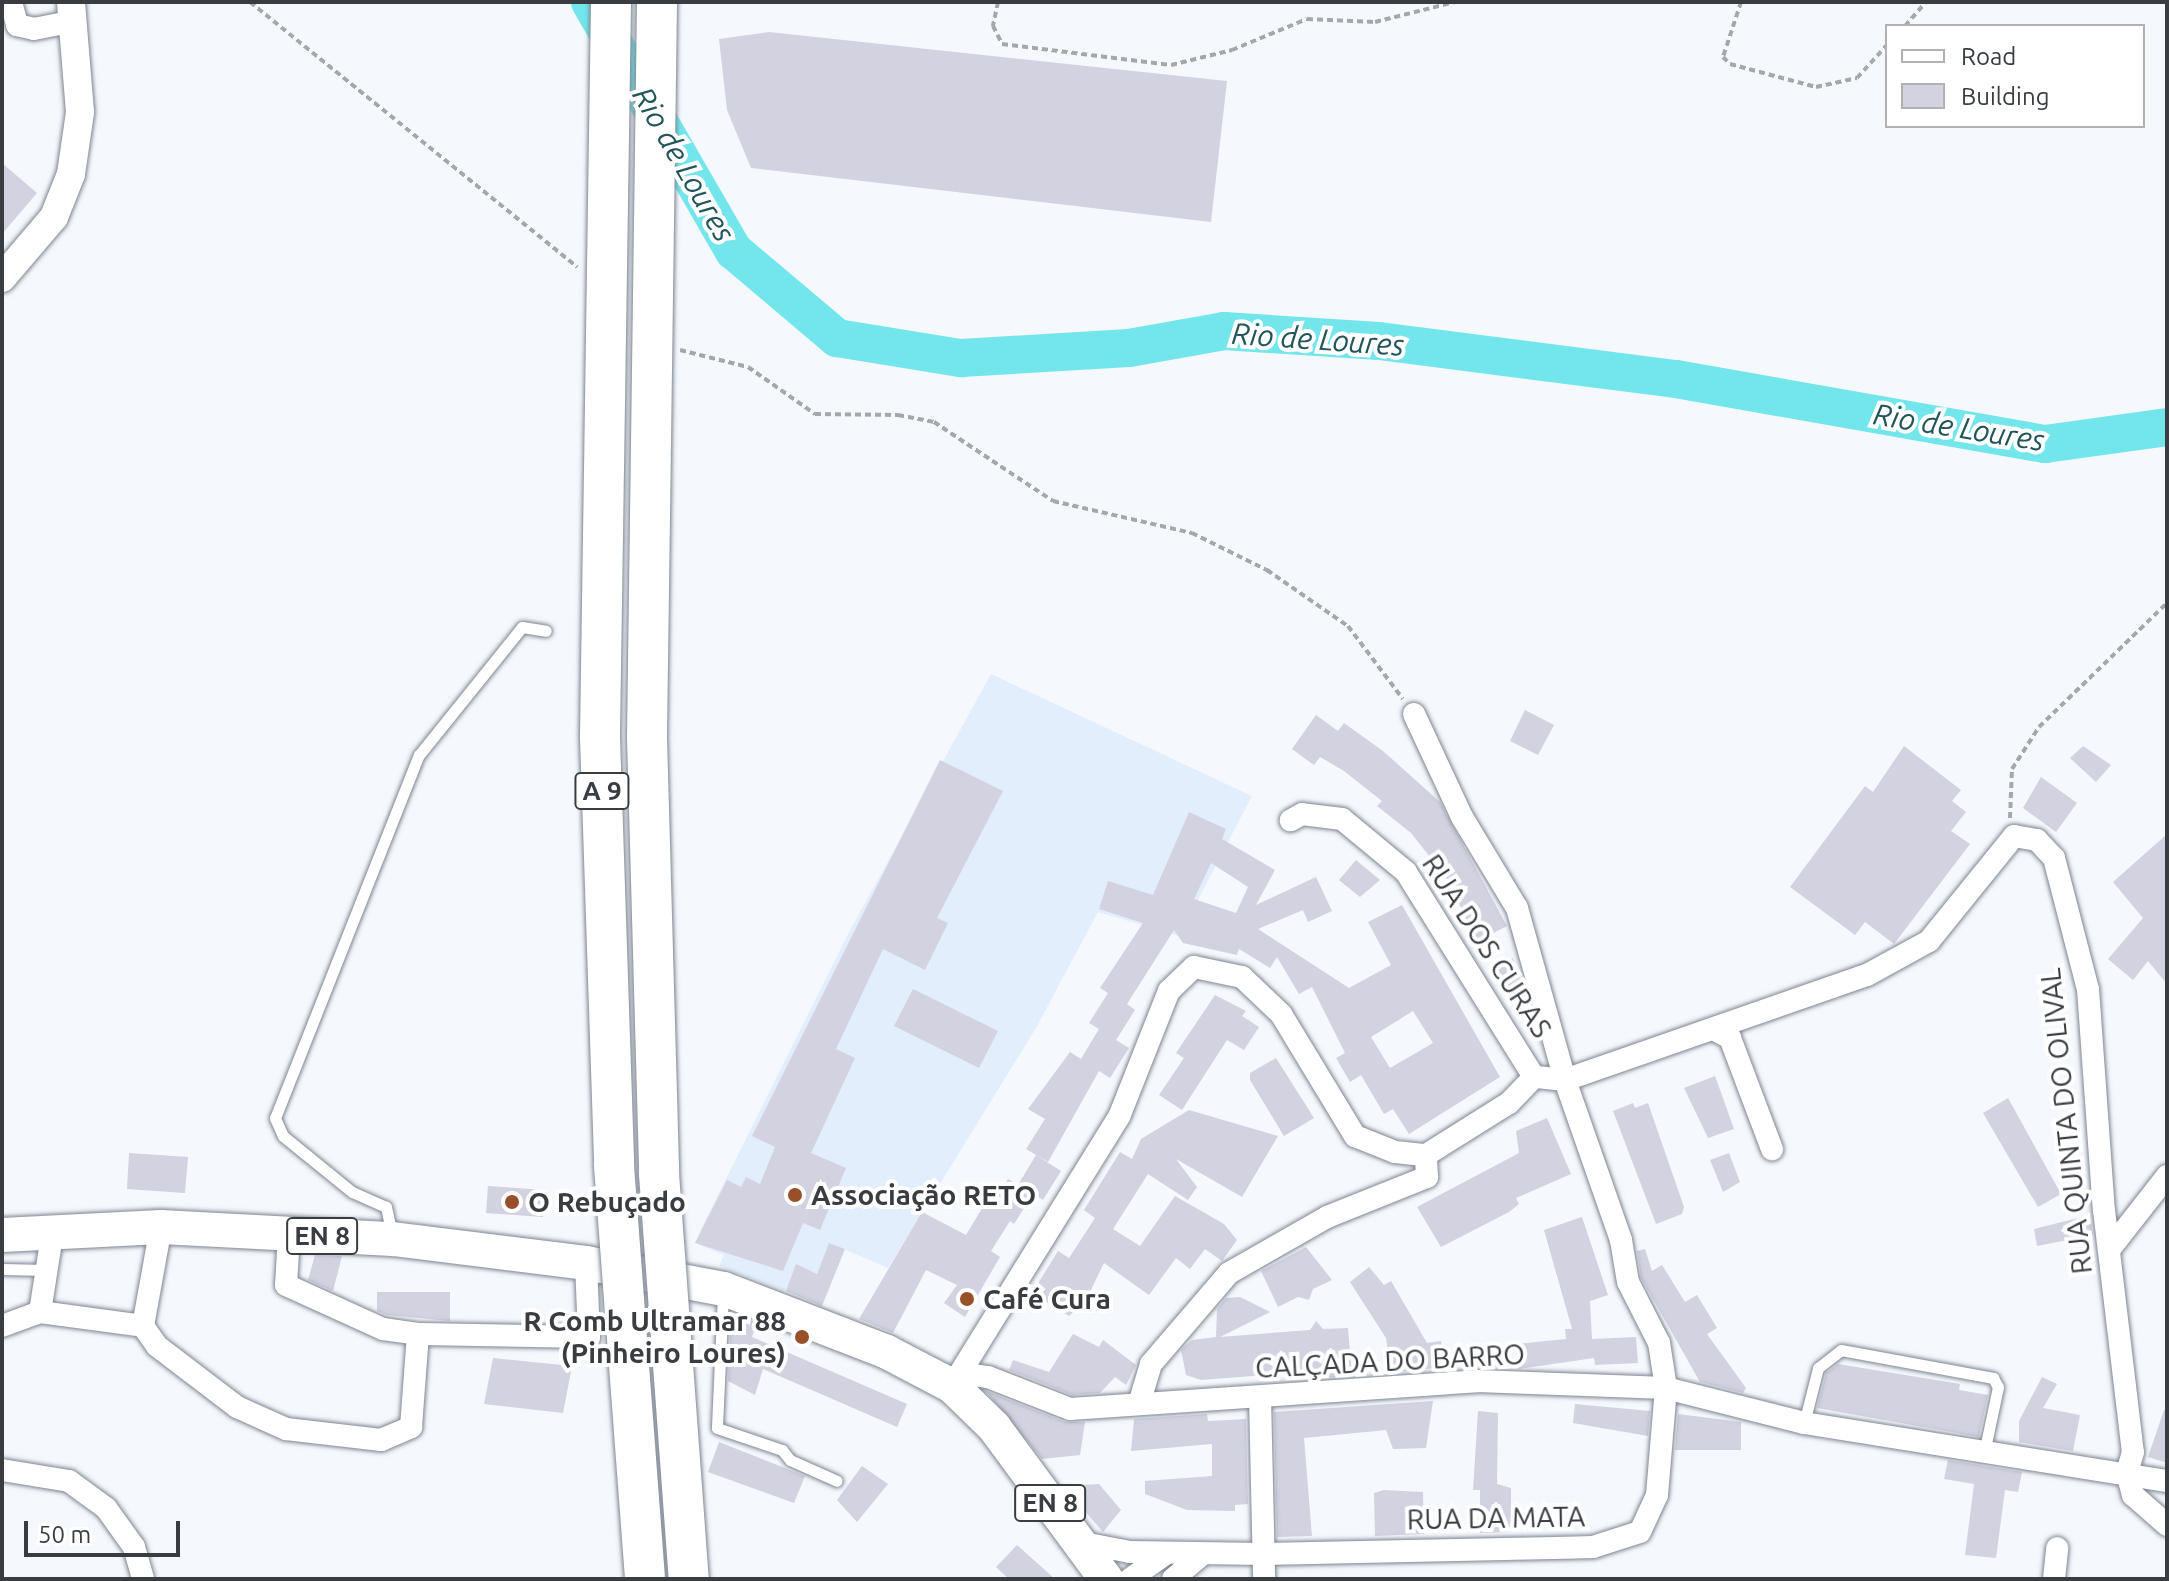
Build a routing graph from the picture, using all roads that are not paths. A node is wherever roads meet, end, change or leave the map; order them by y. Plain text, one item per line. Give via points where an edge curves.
1 (11, 2) edge
2 (611, 2) edge
3 (657, 2) edge
4 (72, 12) edge
5 (2, 278) edge
6 (546, 631) dead end
7 (1414, 714) road end
8 (1291, 820) dead end
9 (1717, 1031) junction
10 (1534, 1077) junction
11 (1565, 1080) junction
12 (1772, 1149) dead end
13 (1426, 1155) junction
14 (2167, 1176) edge
15 (161, 1227) junction
16 (2, 1235) edge
17 (52, 1235) junction
18 (289, 1235) junction
19 (393, 1239) junction
20 (2109, 1250) junction
21 (586, 1263) junction
22 (2, 1269) edge
23 (46, 1270) junction
24 (724, 1289) junction
25 (40, 1312) junction
26 (2, 1326) edge
27 (143, 1326) junction
28 (418, 1334) junction
29 (952, 1386) junction
30 (1666, 1388) junction
31 (1260, 1397) junction
32 (1139, 1404) junction
33 (1804, 1423) junction
34 (1984, 1453) junction
35 (2, 1470) edge
36 (2127, 1473) junction
37 (837, 1481) dead end
38 (2167, 1481) edge
39 (2167, 1525) edge
40 (1078, 1542) junction
41 (2057, 1548) dead end
42 (1168, 1553) junction
43 (1203, 1554) junction
44 (1264, 1554) junction
45 (143, 1579) edge
46 (645, 1579) edge
47 (689, 1579) edge
48 (1106, 1579) edge
49 (1130, 1579) edge
50 (1173, 1579) edge
51 (1264, 1579) edge
52 (2054, 1579) edge

1 - 4 street via 17,25 34,29
2 - 46 highway, A 9, bridge via 600,737 614,1166
3 - 47 highway, A 9, bridge via 647,737 659,1174
4 - 5 street via 80,112 71,174 54,217
6 - 19 lane via 522,627 419,755 275,1118 283,1136 352,1192 386,1207
7 - 11 street, RUA DA MATA via 1462,817 1517,908
8 - 10 street, RUA DOS CURAS via 1302,814 1342,819 1406,872
9 - 11 street
9 - 12 street via 1730,1038
9 - 20 street, RUA QUINTA DO OLIVAL via 1867,975 1929,941 2014,836 2037,840 2054,858 2088,989
10 - 11 street
10 - 13 street, RUA DOS CURAS via 1509,1103
11 - 30 street, RUA DA MATA via 1621,1240 1628,1282 1659,1343
13 - 29 street via 1395,1152 1355,1136 1281,1014 1242,977 1194,967 1169,991 1119,1117
13 - 32 street, RUA DOS CURAS via 1427,1177 1327,1217 1229,1273 1151,1364
14 - 20 street
15 - 17 main road, EN 8
15 - 18 main road, EN 8
15 - 27 street
16 - 17 main road, EN 8
17 - 23 street
18 - 19 main road, EN 8
18 - 28 street via 286,1285 383,1329
19 - 21 main road, EN 8
20 - 36 street, RUA QUINTA DO OLIVAL via 2133,1452
21 - 24 main road, EN 8
21 - 28 street via 589,1337
22 - 23 lane
23 - 25 street
24 - 29 main road, EN 8 via 873,1346
24 - 37 lane via 717,1428 782,1450
25 - 26 street
25 - 27 street
27 - 28 street via 157,1346 237,1407 286,1429 381,1440 411,1427
29 - 32 street, CALÇADA DO BARRO via 973,1375 1070,1409
29 - 40 main road, EN 8 via 994,1427
30 - 31 street, CALÇADA DO BARRO via 1477,1381
30 - 33 street, CALÇADA DO BARRO
30 - 44 street, RUA DA MATA via 1657,1495 1640,1532 1620,1542
31 - 32 street, CALÇADA DO BARRO
31 - 44 street
33 - 34 street, CALÇADA DO BARRO
33 - 34 lane via 1818,1368 1841,1350 1993,1378 1998,1387
34 - 36 street, CALÇADA DO BARRO
35 - 45 street via 69,1481 106,1508 134,1547
36 - 38 street, CALÇADA DO BARRO
36 - 39 street via 2133,1495
40 - 42 street, RUA DA MATA
40 - 48 main road, EN 8
41 - 52 street
42 - 43 street, RUA DA MATA
42 - 49 street
43 - 44 street, RUA DA MATA
43 - 50 street
44 - 51 street

